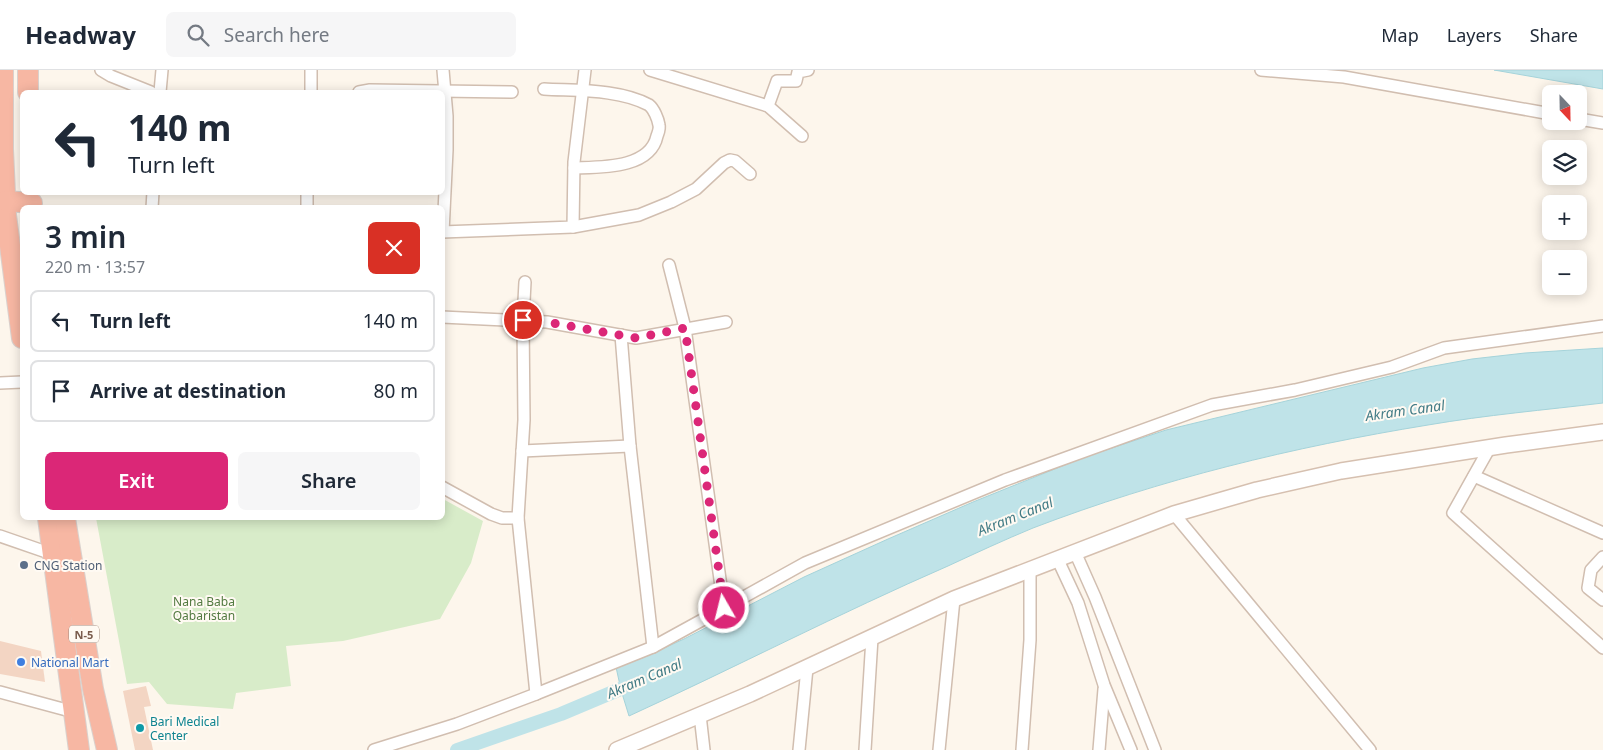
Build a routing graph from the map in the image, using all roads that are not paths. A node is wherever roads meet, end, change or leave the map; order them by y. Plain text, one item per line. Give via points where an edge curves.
1 (4, 70) edge
2 (28, 70) edge
3 (101, 70) edge
4 (162, 70) edge
5 (311, 70) edge
6 (443, 70) edge
7 (585, 70) edge
8 (650, 70) edge
9 (808, 70) edge
10 (1261, 70) edge
11 (544, 89) dead end
12 (28, 90) edge
13 (147, 90) edge
14 (160, 90) edge
15 (311, 90) edge
16 (444, 90) edge
17 (445, 91) edge
18 (582, 91) junction
19 (512, 92) dead end
20 (445, 99) edge
21 (768, 106) junction
22 (1542, 112) edge
23 (1588, 120) edge
24 (1603, 123) edge
25 (802, 136) dead end
26 (574, 168) junction
27 (750, 174) dead end
28 (445, 191) edge
29 (6, 201) junction
30 (31, 201) edge
31 (573, 227) junction
32 (445, 232) edge
33 (669, 265) dead end
34 (525, 282) dead end
35 (445, 317) edge
36 (523, 320) junction
37 (20, 321) edge
38 (726, 322) dead end
39 (1603, 326) edge
40 (685, 328) junction
41 (621, 335) junction
42 (20, 382) edge
43 (0, 383) edge
44 (1603, 432) edge
45 (630, 446) junction
46 (1490, 447) junction
47 (522, 451) junction
48 (1474, 476) junction
49 (445, 489) edge
50 (1174, 514) junction
51 (518, 518) junction
52 (48, 520) edge
53 (65, 520) edge
54 (1603, 533) edge
55 (0, 536) edge
56 (1075, 552) junction
57 (52, 554) junction
58 (1058, 558) junction
59 (1603, 558) edge
60 (1030, 569) junction
61 (78, 598) junction
62 (954, 599) junction
63 (1603, 600) edge
64 (59, 602) junction
65 (724, 608) junction
66 (872, 638) junction
67 (654, 647) junction
68 (1603, 648) edge
69 (807, 668) junction
70 (1104, 685) junction
71 (0, 692) edge
72 (536, 694) junction
73 (74, 712) junction
74 (700, 715) junction
75 (79, 750) edge
76 (106, 750) edge
77 (374, 750) edge
78 (617, 750) edge
79 (704, 750) edge
80 (799, 750) edge
81 (865, 750) edge
82 (939, 750) edge
83 (1022, 750) edge
84 (1099, 750) edge
85 (1131, 750) edge
86 (1155, 750) edge
87 (1370, 750) edge

1 - 29 highway
2 - 12 highway
3 - 13 street
4 - 14 street
5 - 15 street
6 - 16 street
7 - 18 street
8 - 21 street
9 - 21 street via 798,72 796,80 777,81
10 - 22 street via 1344,77
11 - 18 street
17 - 19 street
18 - 26 street
18 - 26 street via 613,92 651,106 660,127 653,147 639,158 625,164
20 - 28 street
21 - 25 street
23 - 24 street
26 - 31 street
27 - 31 street via 730,160 696,190 671,202 639,215
29 - 30 highway
29 - 37 highway
31 - 32 street
33 - 40 street
34 - 36 street
35 - 36 street
36 - 41 street
36 - 47 street
38 - 40 street
39 - 65 street via 1444,348 1382,369 1295,390 1212,405 1004,480 832,551
40 - 41 street via 636,338
40 - 65 street
41 - 45 street
42 - 43 street
44 - 46 street
45 - 47 street
45 - 67 street
46 - 48 street
46 - 50 street via 1341,471 1257,490
47 - 51 street
48 - 54 street
48 - 68 street via 1453,513
49 - 51 street via 491,514
50 - 56 street
50 - 87 street
51 - 72 street
52 - 57 highway, N-5
53 - 61 highway, N-5
55 - 57 street
56 - 58 street
56 - 86 street
57 - 64 highway, N-5
58 - 60 street
58 - 70 street via 1078,603
59 - 63 street via 1591,570 1588,588
60 - 62 street
60 - 83 street via 1030,640
61 - 64 highway
61 - 76 highway, N-5
62 - 66 street
62 - 82 street
64 - 73 highway, N-5
65 - 67 street
66 - 69 street
66 - 81 street
67 - 72 street
69 - 74 street
69 - 80 street
70 - 84 street
70 - 85 street
71 - 73 street
72 - 77 street via 457,724
73 - 75 highway, N-5
74 - 78 street
74 - 79 street

